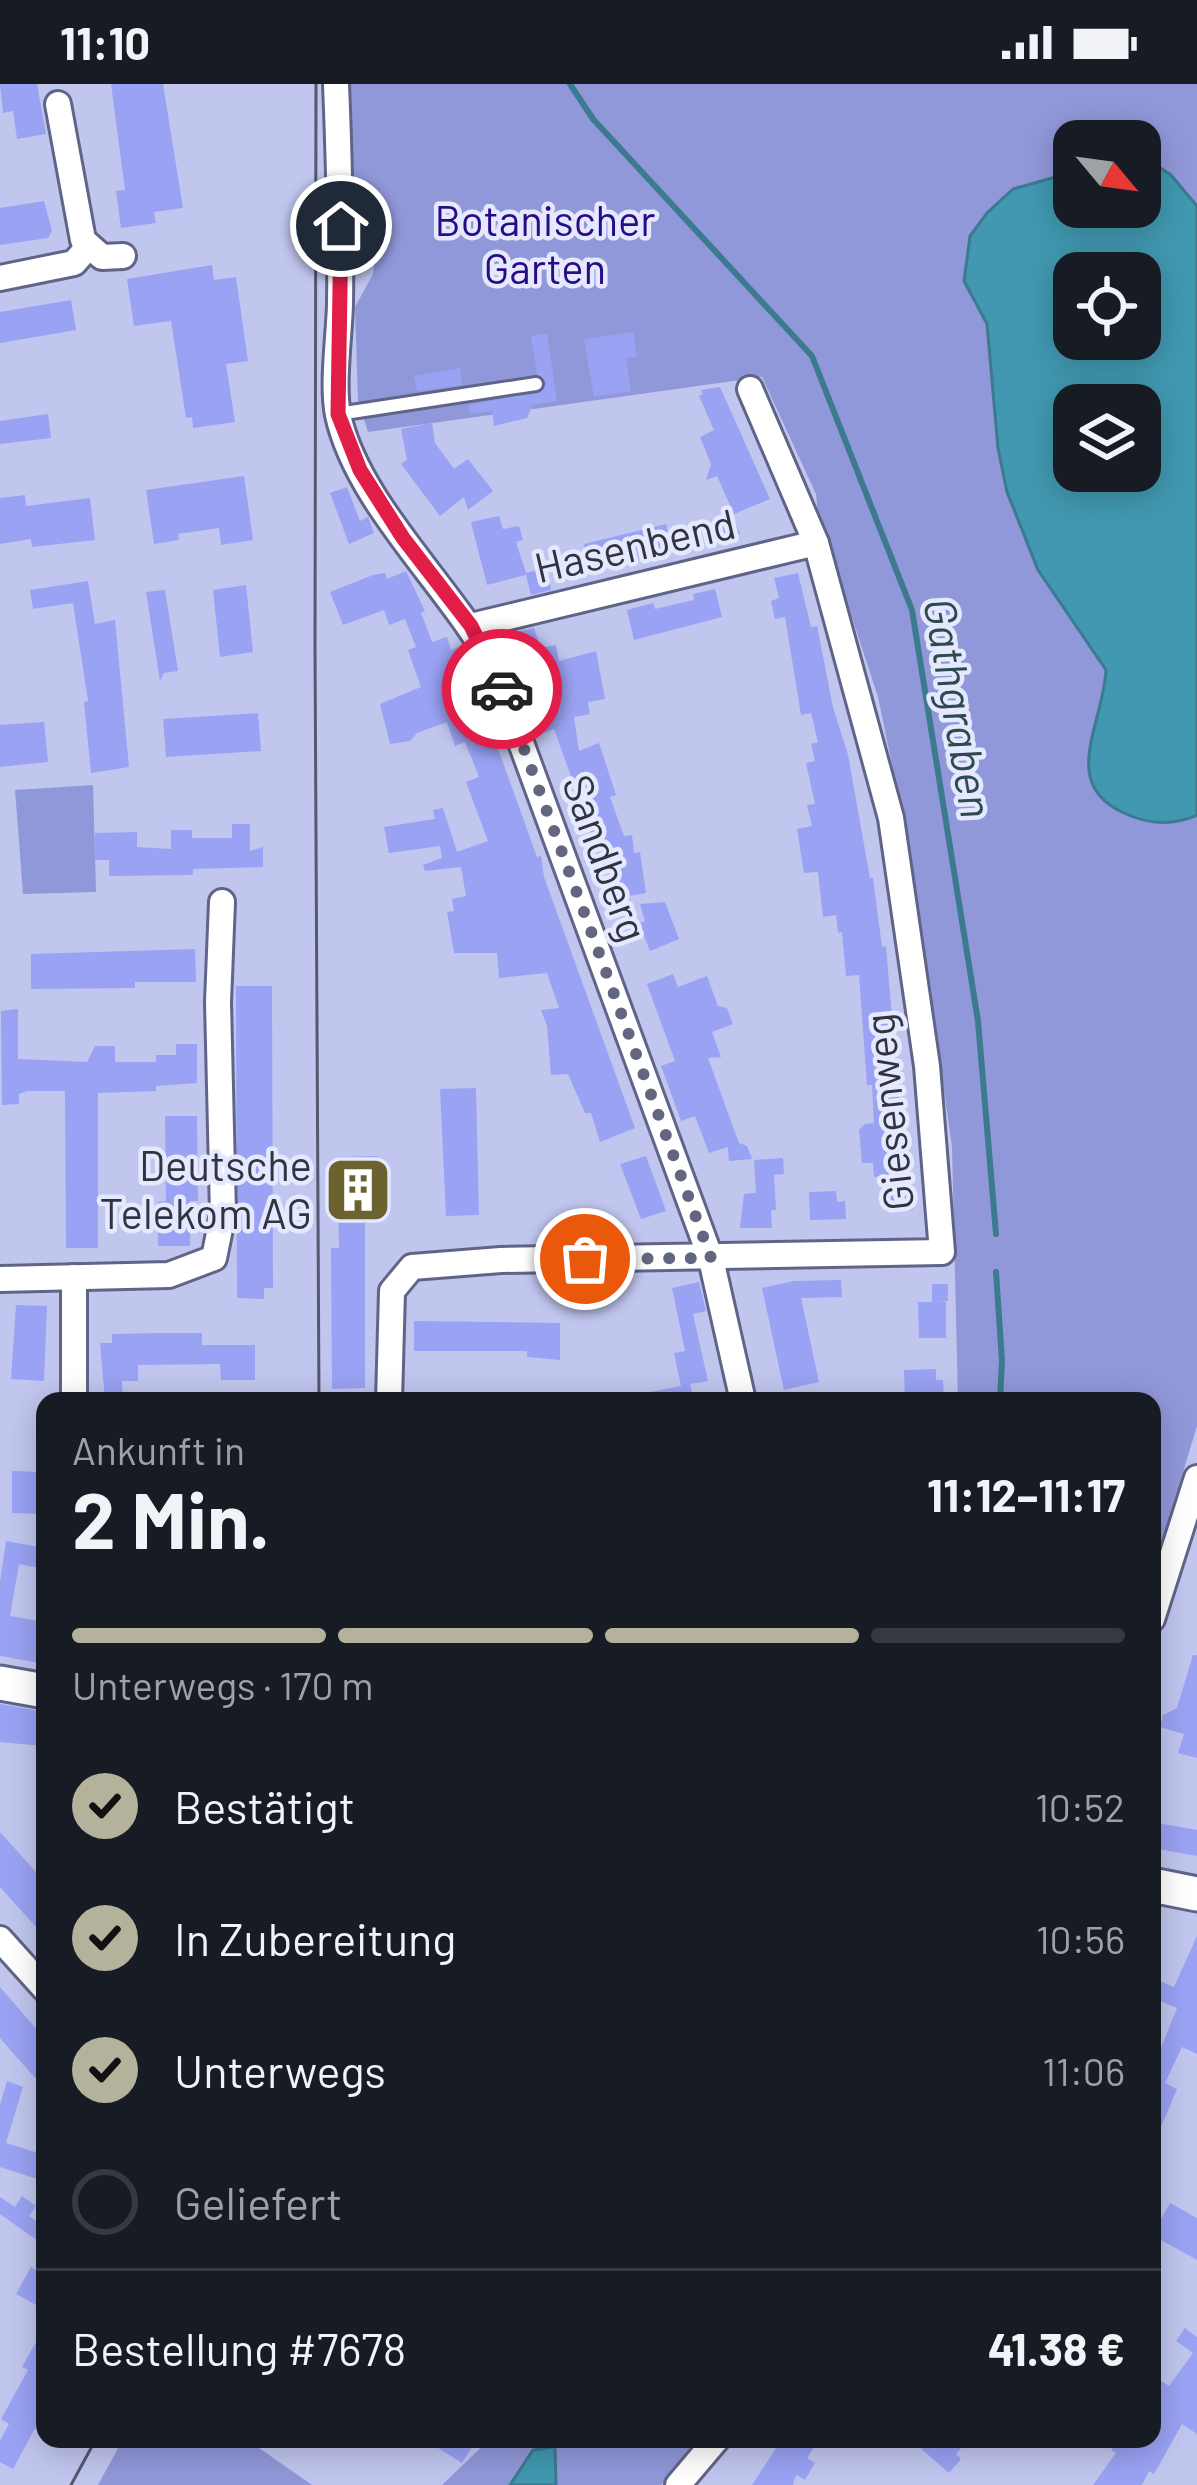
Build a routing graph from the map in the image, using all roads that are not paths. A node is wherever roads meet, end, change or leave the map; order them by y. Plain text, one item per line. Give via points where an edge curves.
1 (336, 84) edge
2 (58, 104) dead end
3 (88, 247) junction
4 (123, 256) dead end
5 (0, 278) edge
6 (536, 384) dead end
7 (750, 389) dead end
8 (338, 414) junction
9 (817, 543) junction
10 (471, 626) junction
11 (222, 902) dead end
12 (711, 1258) junction
13 (74, 1277) junction
14 (0, 1279) edge
15 (74, 1392) edge
16 (389, 1392) edge
17 (741, 1392) edge
18 (1197, 1478) edge
19 (1161, 1591) edge
20 (0, 1683) edge
21 (36, 1689) edge
22 (1161, 1887) edge
23 (1197, 1894) edge
24 (0, 1939) edge
25 (36, 1979) edge
26 (710, 2448) edge
27 (680, 2484) edge

1 - 8 street, Sandberg
2 - 3 street
3 - 4 street
3 - 5 street via 74,263
6 - 8 lane
7 - 9 street, Giesenweg
8 - 10 street, Sandberg via 360,470
9 - 10 street, Hasenbend
9 - 12 street, Giesenweg via 890,818 927,1066 942,1252
10 - 12 street, Sandberg via 492,664
11 - 13 street via 223,1214 214,1258 169,1275
12 - 16 street, Giesenweg via 412,1267 392,1291
12 - 17 street, Sandberg
13 - 14 street
13 - 15 street
18 - 19 street
20 - 21 main road
22 - 23 main road
24 - 25 street
26 - 27 street

